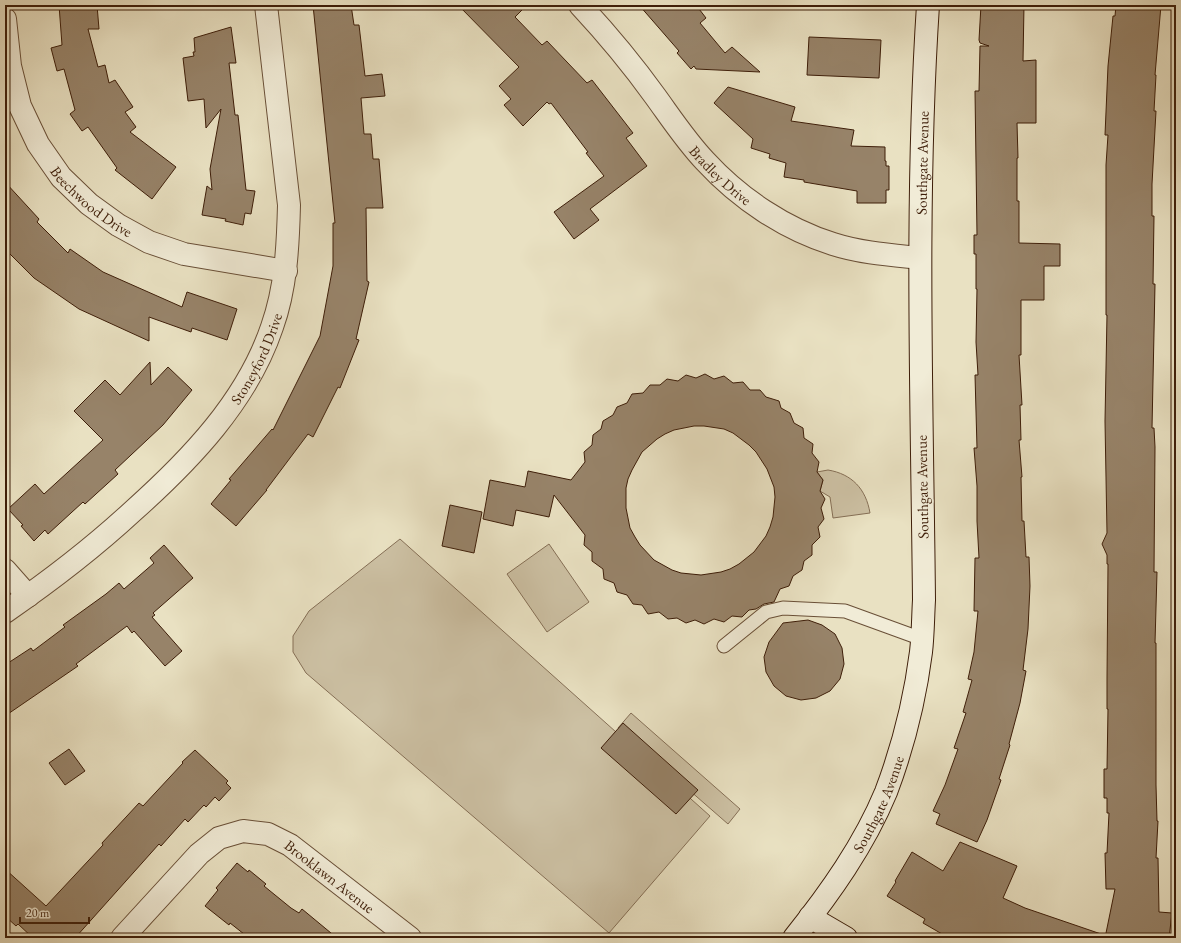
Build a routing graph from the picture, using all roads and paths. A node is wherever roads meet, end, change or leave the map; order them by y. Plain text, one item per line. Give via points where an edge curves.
1 (266, 5) edge
2 (580, 5) edge
3 (928, 5) edge
4 (5, 19) edge
5 (920, 258) junction
6 (286, 271) junction
7 (5, 570) edge
8 (28, 596) junction
9 (5, 612) edge
10 (922, 639) junction
11 (724, 646) dead end
12 (810, 918) junction
13 (122, 938) edge
14 (410, 938) edge
15 (794, 938) edge
16 (846, 938) edge

1 - 6 street, Stoneyford Drive via 289,205
2 - 5 street, Bradley Drive via 636,71 705,162 763,211 797,230 834,245
3 - 5 street, Southgate Avenue via 921,153
4 - 6 street, Beechwood Drive via 10,66 20,106 38,144 61,177 89,204 118,225 149,242 184,254
5 - 10 street, Southgate Avenue via 924,592
6 - 8 street, Stoneyford Drive via 281,299 260,358 239,395 215,428 185,462 141,504 77,560
7 - 8 street
8 - 9 street, Stoneyford Drive
10 - 11 lane via 845,611 783,608 766,612
10 - 12 street, Southgate Avenue via 914,696 901,748 885,793 862,841
12 - 15 street, Southgate Avenue
12 - 16 street
13 - 14 street, Brooklawn Avenue via 199,854 219,838 243,831 268,834 290,845

